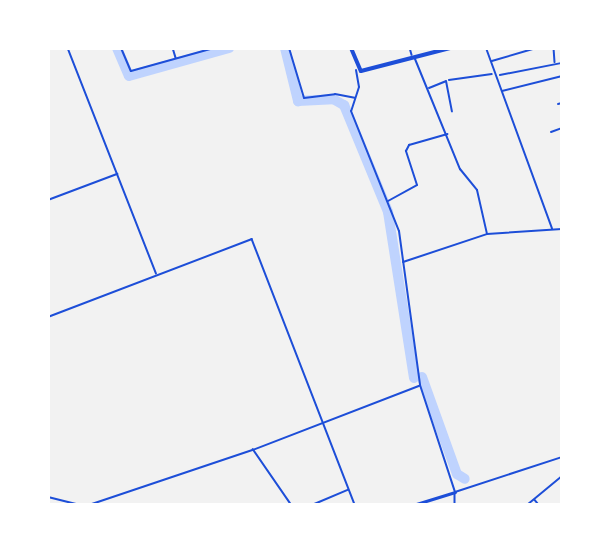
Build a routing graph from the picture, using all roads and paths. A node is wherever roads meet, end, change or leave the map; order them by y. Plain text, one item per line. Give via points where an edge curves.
1 (68, 48) edge
2 (121, 48) edge
3 (173, 48) edge
4 (214, 48) edge
5 (289, 48) edge
6 (351, 48) edge
7 (410, 48) edge
8 (450, 48) edge
9 (486, 48) edge
10 (518, 48) edge
11 (554, 48) edge
12 (533, 49) edge
13 (519, 53) junction
14 (177, 59) junction
15 (414, 59) junction
16 (491, 61) junction
17 (555, 62) junction
18 (562, 63) edge
19 (356, 70) junction
20 (496, 74) junction
21 (562, 76) edge
22 (446, 81) junction
23 (429, 88) junction
24 (502, 90) junction
25 (355, 98) junction
26 (562, 103) edge
27 (558, 104) dead end
28 (452, 111) dead end
29 (562, 128) edge
30 (551, 132) dead end
31 (447, 134) junction
32 (118, 174) junction
33 (48, 200) edge
34 (388, 201) junction
35 (552, 228) junction
36 (562, 229) edge
37 (487, 234) junction
38 (403, 261) junction
39 (156, 274) junction
40 (48, 317) edge
41 (420, 385) junction
42 (324, 423) junction
43 (253, 450) junction
44 (562, 457) edge
45 (562, 476) edge
46 (349, 490) junction
47 (455, 492) junction
48 (48, 497) edge
49 (534, 499) junction
50 (80, 505) edge
51 (89, 505) edge
52 (291, 505) edge
53 (312, 505) edge
54 (355, 505) edge
55 (413, 505) edge
56 (455, 505) edge
57 (527, 505) edge
58 (539, 505) edge

1 - 32 lane
2 - 14 street via 131,71
3 - 14 lane
4 - 14 street
5 - 25 street via 304,98 335,94
6 - 19 main road
7 - 15 lane
8 - 15 main road
9 - 16 street
10 - 13 lane
11 - 17 path
12 - 13 lane
13 - 16 lane
15 - 19 main road
15 - 23 street via 420,80
16 - 20 street
17 - 18 path
17 - 20 path via 515,76
19 - 25 street
20 - 22 path
20 - 24 street
21 - 24 street
22 - 23 street
22 - 28 street
23 - 31 street
24 - 35 street
25 - 34 street via 351,111
26 - 27 street
29 - 30 street
31 - 34 street via 409,145 406,151 417,185
31 - 37 street via 460,170 477,190
32 - 33 lane
32 - 39 lane
34 - 38 street
35 - 36 street
35 - 37 street
37 - 38 street
38 - 41 street
39 - 40 lane
39 - 42 lane via 252,239
41 - 42 lane
41 - 47 street
42 - 43 lane
42 - 46 lane
43 - 51 lane
43 - 52 lane
44 - 47 street
45 - 49 lane
46 - 53 lane
46 - 54 lane
47 - 55 street
47 - 56 lane
48 - 50 street
49 - 57 lane
49 - 58 lane

